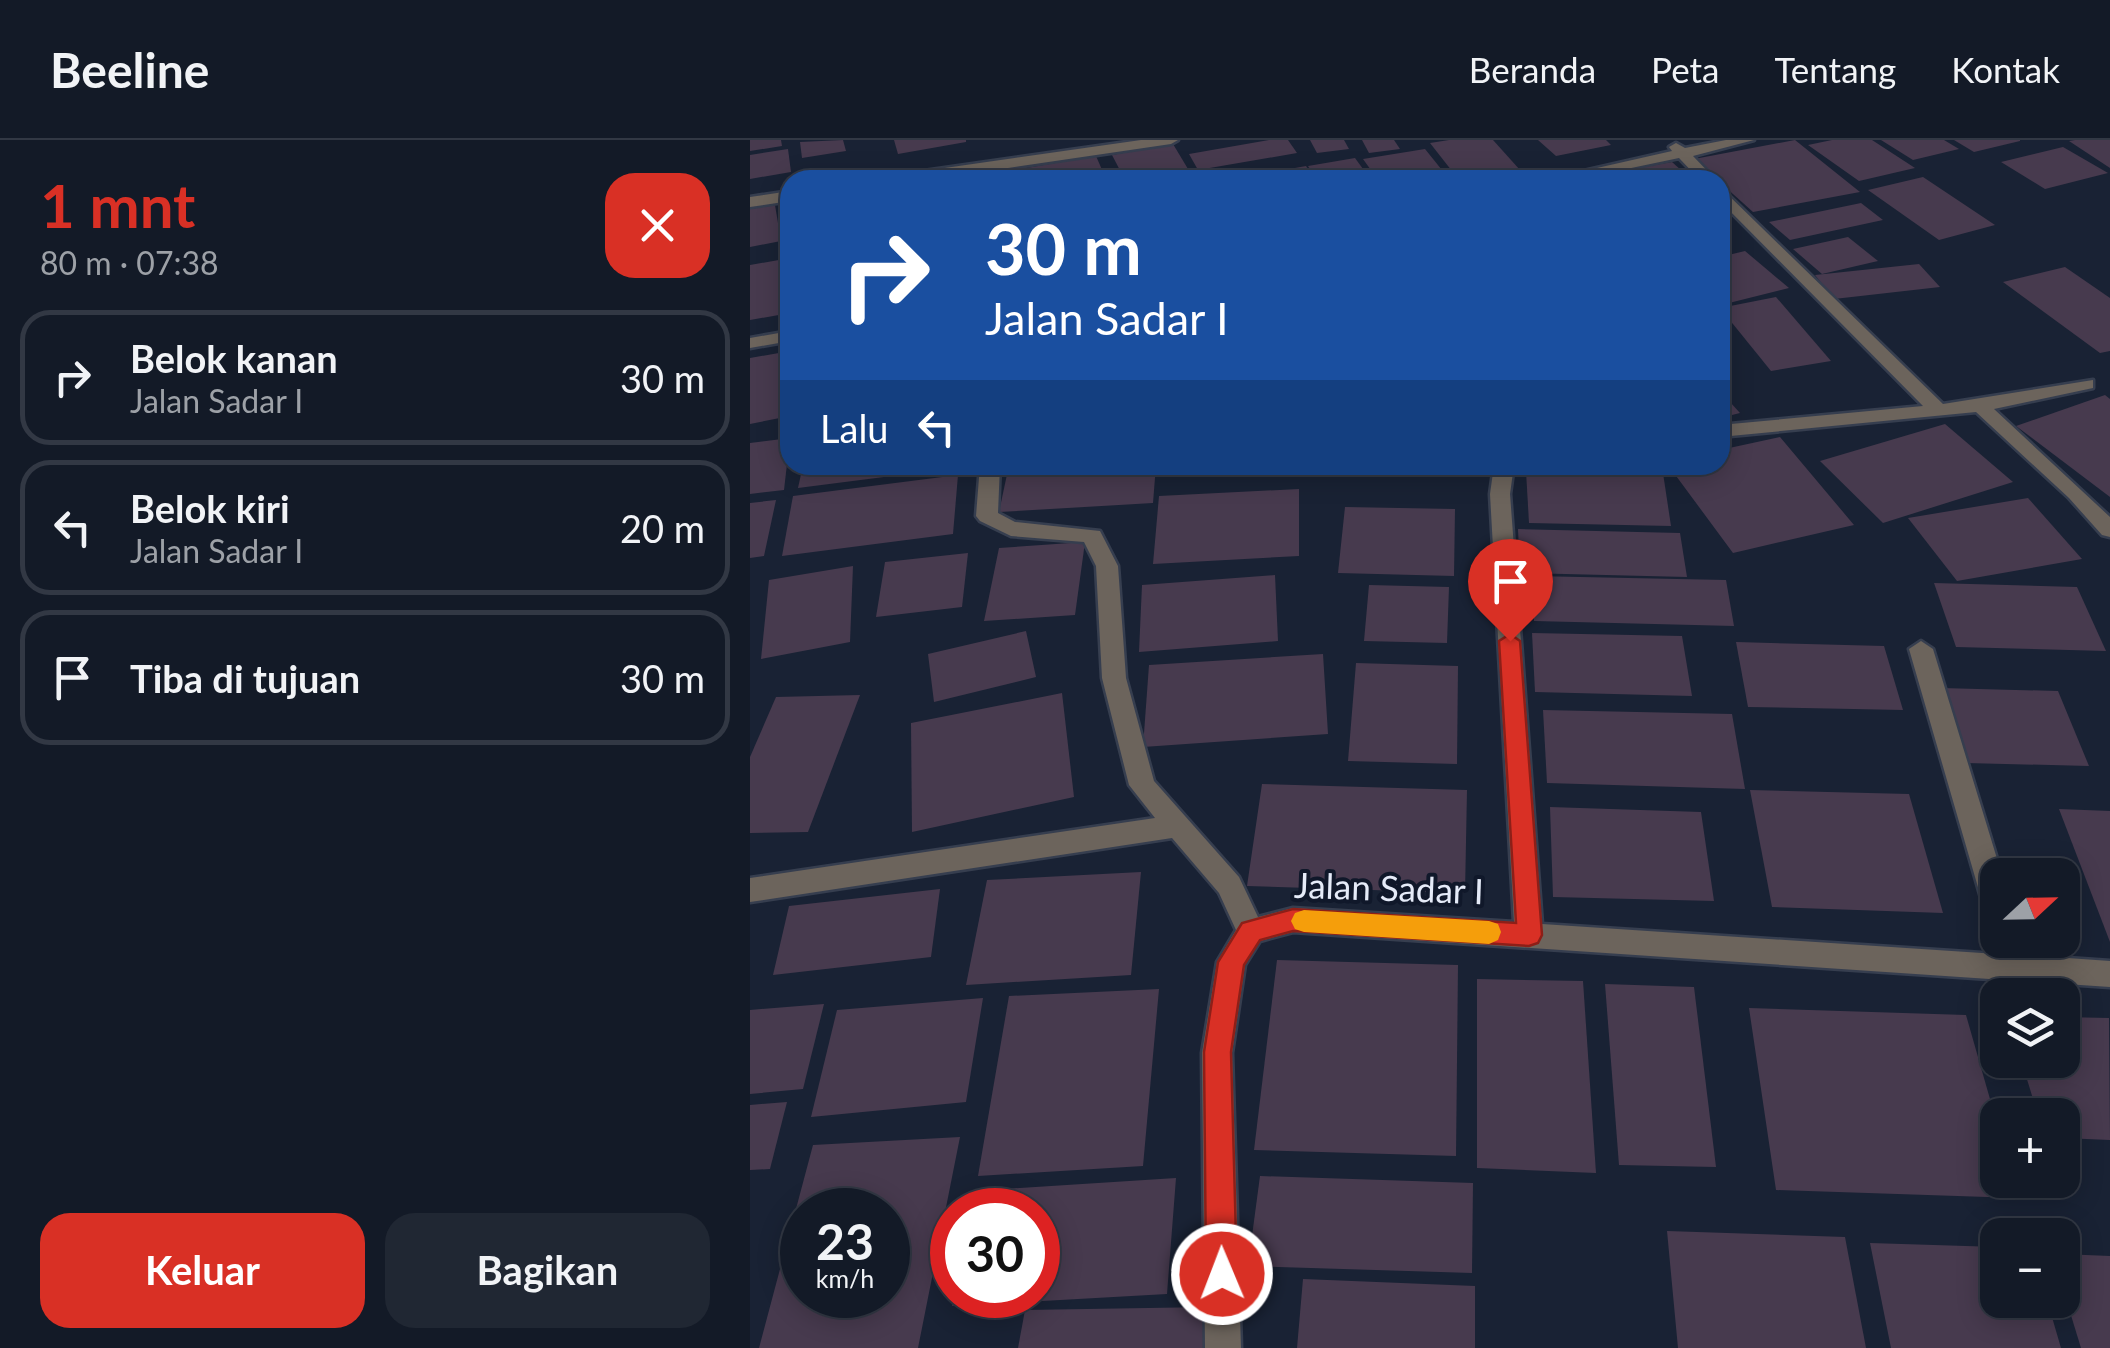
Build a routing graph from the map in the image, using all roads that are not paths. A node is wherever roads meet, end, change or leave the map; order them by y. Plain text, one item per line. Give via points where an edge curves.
1 (1172, 140) edge
2 (1669, 140) edge
3 (1747, 140) edge
4 (1682, 154) junction
5 (983, 170) edge
6 (1602, 170) edge
7 (1698, 170) edge
8 (780, 198) edge
9 (750, 202) edge
10 (1730, 202) edge
11 (780, 338) edge
12 (750, 344) edge
13 (2086, 384) dead end
14 (1980, 406) junction
15 (1938, 410) junction
16 (1730, 430) edge
17 (989, 475) edge
18 (1503, 475) edge
19 (2110, 530) edge
20 (1921, 649) dead end
21 (1178, 826) junction
22 (1983, 858) edge
23 (750, 890) edge
24 (1251, 931) junction
25 (1529, 935) junction
26 (2013, 958) edge
27 (2016, 969) junction
28 (2110, 974) edge
29 (1223, 1348) edge

1 - 5 street
2 - 4 street
3 - 4 street
4 - 6 street
4 - 7 street
8 - 9 street
10 - 15 street
11 - 12 street
13 - 14 street
14 - 15 street
14 - 19 street
15 - 16 street
17 - 21 street via 987,516 1011,529 1092,536 1107,566 1114,678 1142,786
18 - 25 street, Jalan Sadar I
20 - 22 street
21 - 23 street
21 - 24 street via 1229,884
24 - 25 street, Jalan Sadar I via 1293,920
24 - 29 street via 1232,962 1218,1052
25 - 27 street, Jalan Sadar I
26 - 27 street
27 - 28 street, Jalan Sadar I

